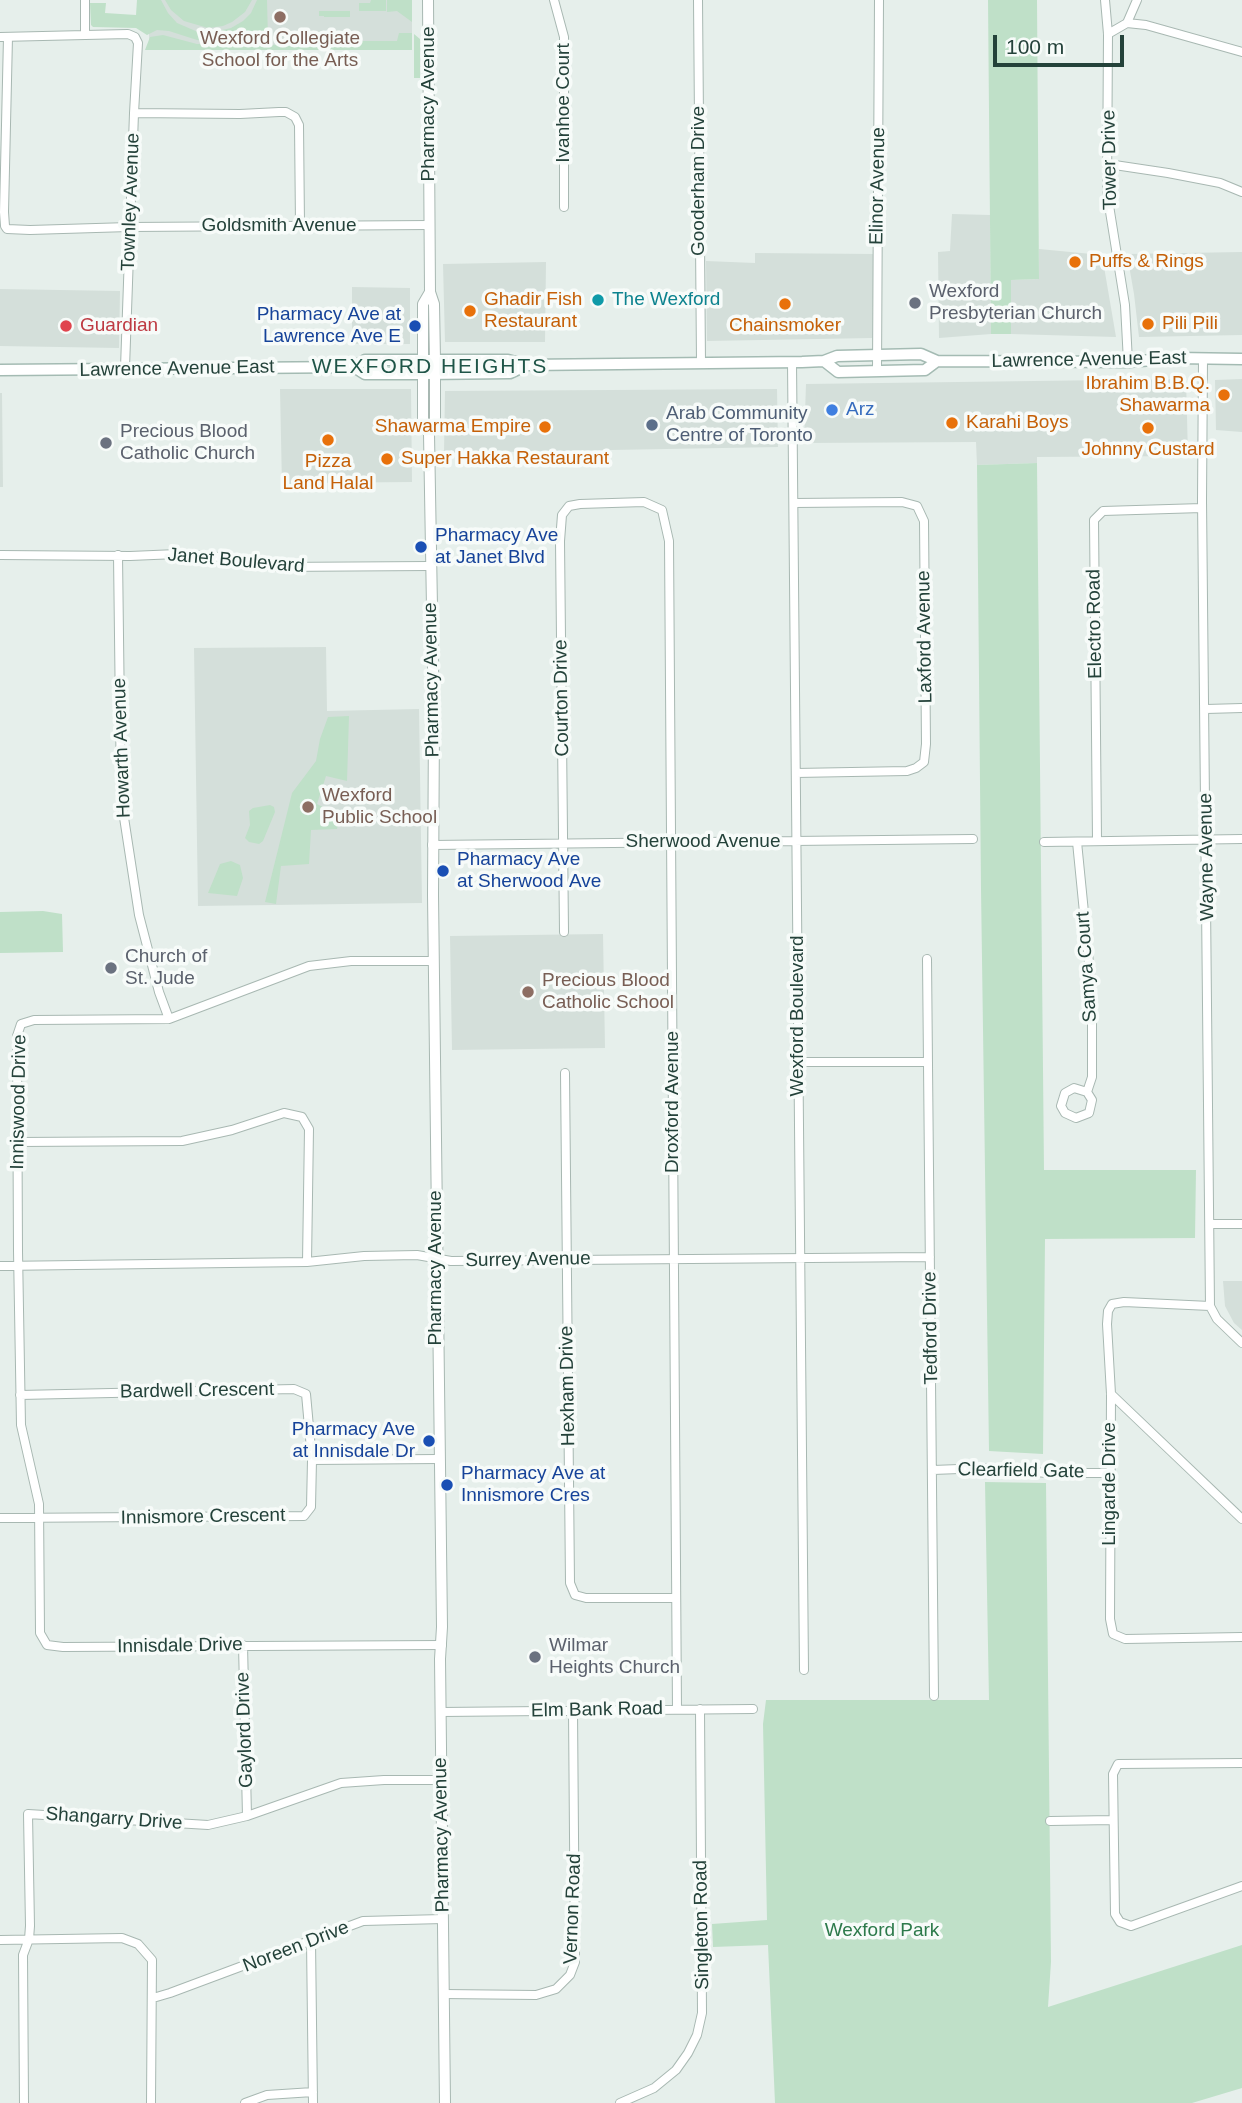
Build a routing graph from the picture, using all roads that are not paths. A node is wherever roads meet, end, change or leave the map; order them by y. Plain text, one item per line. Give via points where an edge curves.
1 (85, 0) edge
2 (428, 0) edge
3 (554, 0) edge
4 (698, 0) edge
5 (879, 0) edge
6 (1105, 0) edge
7 (1137, 0) edge
8 (1127, 23) junction
9 (85, 34) junction
10 (1108, 34) junction
11 (4, 37) edge
12 (1242, 52) edge
13 (134, 113) junction
14 (1108, 164) junction
15 (1242, 192) edge
16 (564, 207) dead end
17 (300, 225) junction
18 (430, 225) junction
19 (129, 227) junction
20 (877, 356) junction
21 (1203, 359) junction
22 (1242, 359) edge
23 (429, 360) junction
24 (824, 361) junction
25 (701, 362) junction
26 (792, 362) junction
27 (937, 362) junction
28 (1128, 362) junction
29 (527, 365) junction
30 (125, 368) junction
31 (354, 368) junction
32 (0, 370) edge
33 (877, 371) junction
34 (429, 374) junction
35 (608, 503) joint
36 (794, 503) junction
37 (1202, 508) junction
38 (0, 555) edge
39 (118, 555) junction
40 (430, 566) junction
41 (1242, 708) edge
42 (1206, 709) junction
43 (796, 773) junction
44 (973, 839) dead end
45 (1206, 839) junction
46 (1242, 839) edge
47 (1097, 840) junction
48 (797, 841) junction
49 (670, 842) junction
50 (1044, 842) dead end
51 (1077, 842) junction
52 (564, 843) junction
53 (432, 845) junction
54 (564, 932) dead end
55 (927, 959) dead end
56 (434, 961) junction
57 (169, 1019) junction
58 (799, 1062) junction
59 (928, 1062) junction
60 (565, 1073) dead end
61 (1087, 1091) dead end
62 (18, 1143) junction
63 (1210, 1224) junction
64 (1242, 1224) edge
65 (930, 1257) junction
66 (436, 1258) junction
67 (800, 1258) junction
68 (673, 1259) junction
69 (567, 1260) junction
70 (307, 1262) junction
71 (0, 1266) edge
72 (19, 1266) junction
73 (1210, 1306) junction
74 (1242, 1343) edge
75 (1111, 1394) junction
76 (20, 1395) junction
77 (438, 1459) junction
78 (312, 1460) junction
79 (933, 1470) junction
80 (1110, 1472) junction
81 (0, 1518) edge
82 (1242, 1518) edge
83 (41, 1519) junction
84 (676, 1598) junction
85 (1242, 1637) edge
86 (243, 1645) junction
87 (442, 1645) junction
88 (804, 1670) dead end
89 (934, 1696) dead end
90 (677, 1709) junction
91 (699, 1709) junction
92 (753, 1709) dead end
93 (573, 1710) junction
94 (441, 1712) junction
95 (1242, 1763) edge
96 (441, 1780) junction
97 (247, 1816) junction
98 (1113, 1820) junction
99 (1050, 1821) dead end
100 (1242, 1886) edge
101 (443, 1919) junction
102 (0, 1940) edge
103 (29, 1940) junction
104 (311, 1941) junction
105 (443, 1994) junction
106 (153, 1998) junction
107 (313, 2092) junction
108 (24, 2103) edge
109 (151, 2103) edge
110 (246, 2103) edge
111 (313, 2103) edge
112 (445, 2103) edge
113 (620, 2103) edge

1 - 9 street
2 - 18 street, Pharmacy Avenue
3 - 16 street, Ivanhoe Court via 564,37
4 - 25 street, Gooderham Drive
5 - 20 street, Elinor Avenue
6 - 10 street, Tower Drive
7 - 8 street
8 - 10 street
8 - 12 street
9 - 11 street
9 - 13 street, Townley Avenue via 135,37
10 - 14 street, Tower Drive
11 - 19 street, Goldsmith Avenue via 5,226 30,230
13 - 17 street via 279,112 295,117 299,125
13 - 19 street, Townley Avenue
14 - 15 street via 1220,183
14 - 28 street, Tower Drive via 1107,193 1125,305
17 - 18 street, Goldsmith Avenue
17 - 19 street, Goldsmith Avenue
18 - 23 street, Pharmacy Avenue via 434,304
19 - 30 street, Townley Avenue
20 - 24 main road, Lawrence Avenue East via 837,356
20 - 27 main road, Lawrence Avenue East via 922,355
20 - 33 street, Elinor Avenue
21 - 22 main road, Lawrence Avenue East
21 - 28 main road, Lawrence Avenue East
21 - 37 street, Wayne Avenue
23 - 29 main road, Lawrence Avenue East via 508,360
23 - 31 main road, Lawrence Avenue East via 365,360
23 - 34 street, Pharmacy Avenue
24 - 26 main road, Lawrence Avenue East
24 - 33 main road, Lawrence Avenue East via 838,372
25 - 26 main road, Lawrence Avenue East
25 - 29 main road, Lawrence Avenue East
26 - 36 street, Wexford Boulevard
27 - 28 main road, Lawrence Avenue East
27 - 33 main road, Lawrence Avenue East via 925,370
29 - 34 main road, Lawrence Avenue East via 510,373
30 - 31 main road, Lawrence Avenue East
30 - 32 main road, Lawrence Avenue East
31 - 34 main road, Lawrence Avenue East via 365,374
34 - 40 street, Pharmacy Avenue via 435,419 429,434
35 - 49 street, Droxford Avenue via 644,502 662,510 669,541
35 - 52 street, Courton Drive via 569,506 562,515
36 - 43 street, Wexford Boulevard
36 - 43 street, Laxford Avenue via 902,502 917,506 924,521 926,744 924,762 907,771
37 - 42 street, Wayne Avenue
37 - 47 street, Electro Road via 1104,511 1094,520
38 - 39 street, Janet Boulevard
39 - 40 street, Janet Boulevard via 219,557 274,567
39 - 57 street, Howarth Avenue via 121,799 139,915
40 - 53 street, Pharmacy Avenue
41 - 42 street
42 - 45 street, Wayne Avenue
43 - 48 street, Wexford Boulevard
44 - 48 street, Sherwood Avenue
45 - 46 street
45 - 47 street
45 - 63 street, Wayne Avenue
47 - 51 street
48 - 49 street, Sherwood Avenue
48 - 58 street, Wexford Boulevard
49 - 52 street, Sherwood Avenue
49 - 68 street, Droxford Avenue
50 - 51 street
51 - 61 street, Samya Court via 1092,993 1092,1077
52 - 53 street, Sherwood Avenue
52 - 54 street, Courton Drive
53 - 56 street, Pharmacy Avenue
55 - 59 street, Tedford Drive
56 - 57 street, Inniswood Drive via 309,966
56 - 66 street, Pharmacy Avenue
57 - 62 street, Inniswood Drive via 34,1020 20,1024
58 - 59 street
58 - 67 street, Wexford Boulevard
59 - 65 street, Tedford Drive
60 - 69 street, Hexham Drive
62 - 70 street via 182,1141 284,1113 302,1117 309,1129
62 - 72 street, Inniswood Drive
63 - 64 street
63 - 73 street, Wayne Avenue
65 - 67 street, Surrey Avenue
65 - 79 street, Tedford Drive
66 - 69 street, Surrey Avenue
66 - 70 street, Surrey Avenue via 364,1256
66 - 77 street, Pharmacy Avenue
67 - 68 street, Surrey Avenue
67 - 88 street, Wexford Boulevard
68 - 69 street, Surrey Avenue
68 - 84 street, Droxford Avenue
69 - 84 street, Hexham Drive via 570,1583 575,1595 586,1598
70 - 72 street, Surrey Avenue
71 - 72 street, Surrey Avenue
72 - 76 street, Inniswood Drive
73 - 74 street
73 - 75 street, Lingarde Drive via 1112,1304 1107,1324
75 - 80 street, Lingarde Drive
75 - 82 street
76 - 78 street, Bardwell Crescent via 295,1389 306,1394
76 - 83 street, Inniswood Drive via 21,1425
77 - 78 street
77 - 87 street, Pharmacy Avenue
78 - 83 street, Innismore Crescent via 312,1507 304,1516
79 - 80 street, Clearfield Gate
79 - 89 street, Tedford Drive
80 - 85 street, Lingarde Drive via 1110,1619 1114,1634 1125,1639
81 - 83 street, Innismore Crescent
83 - 86 street, Innisdale Drive via 40,1633 47,1645
84 - 90 street, Droxford Avenue
86 - 87 street, Innisdale Drive
86 - 97 street, Gaylord Drive
87 - 94 street, Pharmacy Avenue
90 - 91 street, Elm Bank Road
90 - 93 street, Elm Bank Road
91 - 92 street, Elm Bank Road
91 - 113 street, Singleton Road via 702,2014 697,2035 676,2070 654,2088
93 - 94 street, Elm Bank Road
93 - 105 street, Vernon Road via 575,1962 570,1975 556,1989 536,1995
94 - 96 street, Pharmacy Avenue
95 - 98 street via 1118,1764 1113,1774
96 - 97 street, Shangarry Drive via 341,1783
96 - 101 street, Pharmacy Avenue
97 - 103 street, Shangarry Drive via 208,1825 28,1814
98 - 99 street
98 - 100 street via 1115,1914 1119,1922 1132,1926
101 - 104 street, Noreen Drive via 363,1921
101 - 105 street, Pharmacy Avenue
102 - 103 street
103 - 106 street via 122,1938 138,1944 152,1960
103 - 108 street, Shangarry Drive via 23,1955
104 - 106 street, Noreen Drive
104 - 107 street
105 - 112 street, Pharmacy Avenue
106 - 109 street
107 - 110 street via 267,2095
107 - 111 street

